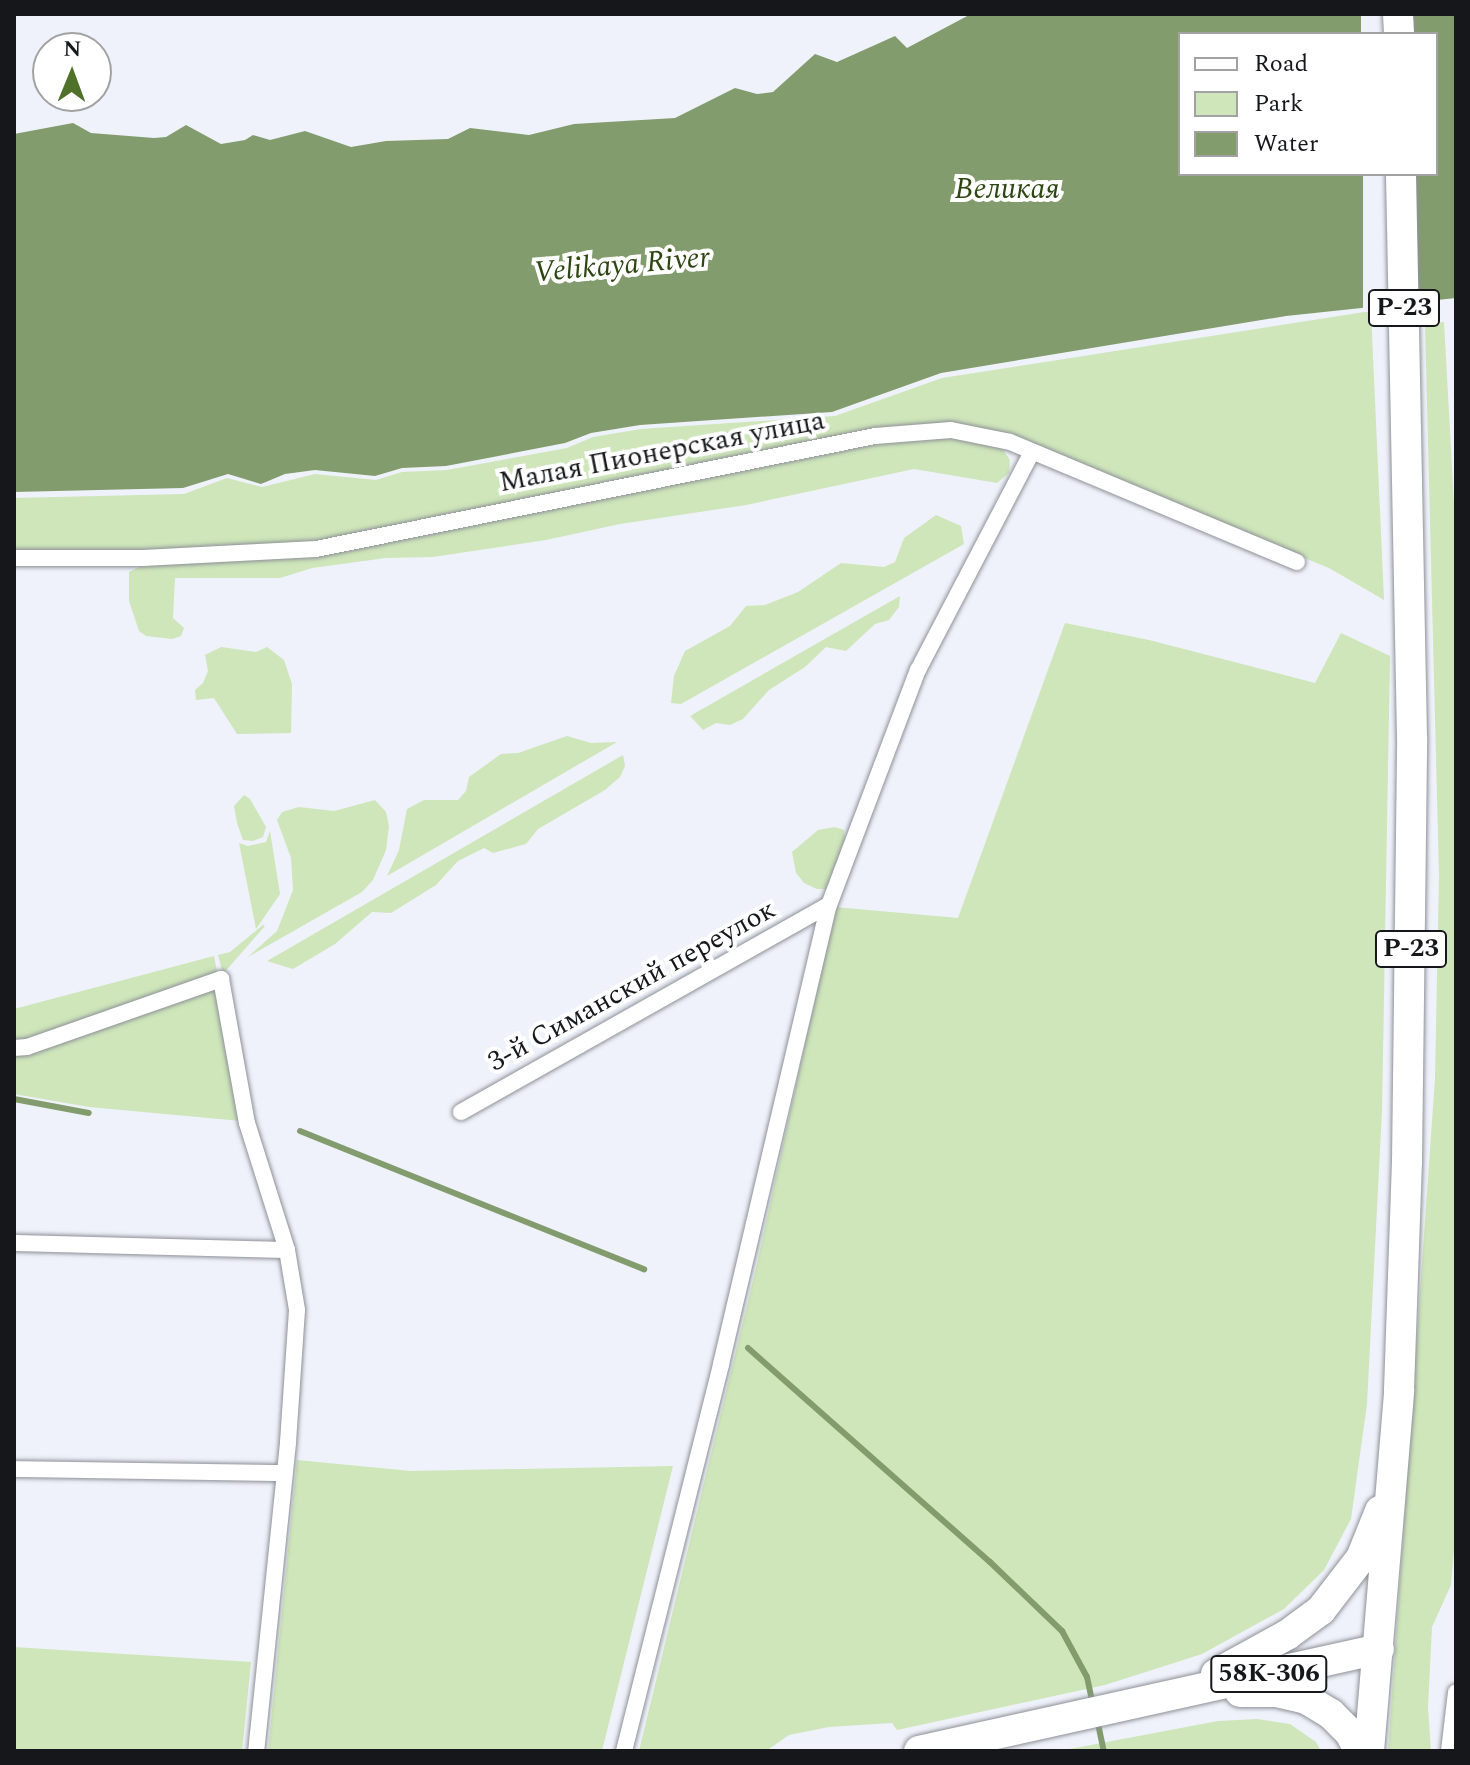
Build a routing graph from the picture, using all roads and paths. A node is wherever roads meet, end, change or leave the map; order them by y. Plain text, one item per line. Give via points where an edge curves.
1 (1401, 176) edge
2 (1032, 452) junction
3 (14, 558) edge
4 (1297, 562) dead end
5 (829, 905) junction
6 (14, 1048) edge
7 (461, 1112) dead end
8 (14, 1243) edge
9 (287, 1250) junction
10 (1393, 1459) junction
11 (14, 1469) edge
12 (283, 1473) junction
13 (1379, 1649) junction
14 (1456, 1692) edge
15 (1159, 1699) junction
16 (256, 1751) edge
17 (624, 1751) edge
18 (919, 1751) edge
19 (1359, 1751) edge
20 (1369, 1751) edge
21 (1449, 1751) edge

1 - 10 highway, Р-23 via 1412,896
2 - 3 street, Малая Пионерская улица via 951,430 875,436 316,549
2 - 4 street, Малая Пионерская улица
2 - 5 street via 918,670
5 - 7 street, 3-й Симанский переулок
5 - 17 street
6 - 9 street via 221,979 247,1123
8 - 9 street
9 - 12 street via 297,1310
10 - 13 highway, Р-23
10 - 15 highway via 1361,1558 1321,1610 1245,1661
11 - 12 street
12 - 16 street
13 - 15 highway, 58К-306
13 - 20 highway, Р-23
14 - 21 street
15 - 18 highway, 58К-306
15 - 19 highway via 1232,1692 1276,1692 1306,1699 1331,1714

